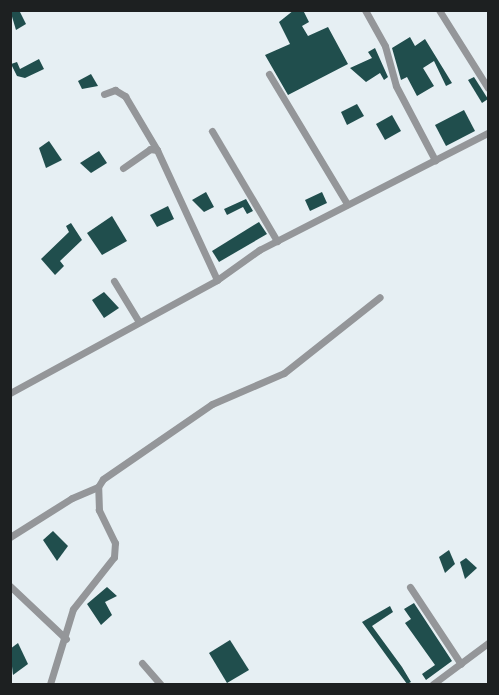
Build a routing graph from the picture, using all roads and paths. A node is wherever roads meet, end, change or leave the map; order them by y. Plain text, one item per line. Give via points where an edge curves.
1 (365, 10) edge
2 (439, 10) edge
3 (269, 74) dead end
4 (489, 88) edge
5 (104, 94) dead end
6 (212, 131) dead end
7 (489, 133) edge
8 (157, 150) junction
9 (435, 160) junction
10 (123, 168) dead end
11 (347, 204) junction
12 (277, 241) junction
13 (218, 280) junction
14 (114, 281) dead end
15 (380, 297) dead end
16 (139, 322) junction
17 (11, 391) edge
18 (98, 487) junction
19 (10, 537) edge
20 (10, 586) edge
21 (410, 587) dead end
22 (66, 639) junction
23 (489, 643) edge
24 (142, 663) dead end
25 (461, 664) junction
26 (50, 684) edge
27 (160, 684) edge
28 (434, 684) edge

1 - 9 street via 385,46 396,86
2 - 4 street
3 - 11 street
5 - 8 street via 121,92
6 - 12 street
7 - 9 street
8 - 10 street via 150,149
8 - 13 street
9 - 11 street
11 - 12 street
12 - 13 street
13 - 16 street
14 - 16 street
15 - 18 street via 284,373 212,404 119,467
16 - 17 street via 56,372
18 - 19 street via 72,498
18 - 22 street via 99,510 115,543 114,557 73,609
20 - 22 street
21 - 25 street
22 - 26 street
23 - 25 street
24 - 27 street
25 - 28 street

